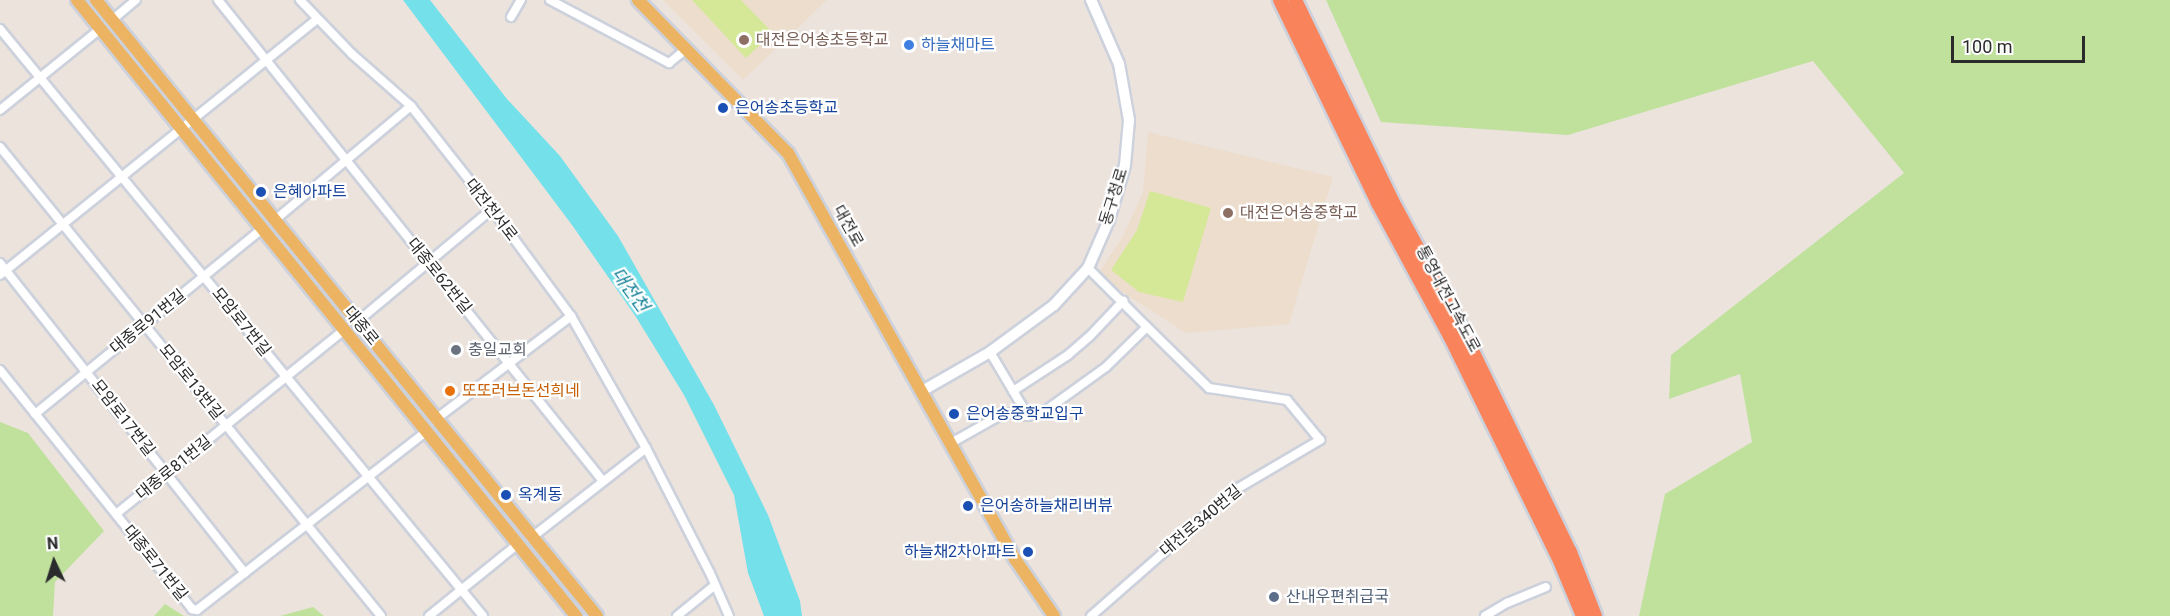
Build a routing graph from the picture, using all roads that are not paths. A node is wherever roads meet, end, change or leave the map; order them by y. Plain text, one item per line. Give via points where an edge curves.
1 (77, 0) edge
2 (96, 0) edge
3 (136, 0) edge
4 (218, 0) edge
5 (300, 0) edge
6 (521, 0) edge
7 (550, 0) edge
8 (638, 0) edge
9 (1091, 0) edge
10 (1280, 0) edge
11 (1295, 0) edge
12 (511, 16) dead end
13 (317, 19) junction
14 (112, 20) junction
15 (0, 29) edge
16 (100, 29) junction
17 (686, 49) junction
18 (265, 59) junction
19 (40, 78) junction
20 (411, 106) junction
21 (0, 110) edge
22 (194, 118) junction
23 (180, 128) junction
24 (0, 147) edge
25 (346, 161) junction
26 (122, 177) junction
27 (492, 209) junction
28 (275, 220) junction
29 (63, 225) junction
30 (261, 230) junction
31 (426, 262) junction
32 (0, 263) edge
33 (1088, 268) junction
34 (3, 273) edge
35 (204, 277) junction
36 (1123, 301) junction
37 (571, 316) junction
38 (357, 322) junction
39 (145, 325) junction
40 (1147, 327) junction
41 (343, 331) junction
42 (990, 352) junction
43 (510, 362) junction
44 (0, 370) edge
45 (87, 372) junction
46 (287, 378) junction
47 (922, 391) junction
48 (1013, 391) junction
49 (35, 414) junction
50 (1028, 416) junction
51 (436, 419) junction
52 (227, 426) junction
53 (426, 432) junction
54 (951, 443) junction
55 (646, 448) junction
56 (167, 474) junction
57 (368, 477) junction
58 (603, 481) junction
59 (116, 514) junction
60 (307, 525) junction
61 (531, 538) junction
62 (518, 544) junction
63 (1564, 554) junction
64 (245, 573) junction
65 (715, 585) junction
66 (1546, 587) dead end
67 (462, 591) junction
68 (1580, 592) junction
69 (381, 616) edge
70 (429, 616) edge
71 (483, 616) edge
72 (576, 616) edge
73 (597, 616) edge
74 (677, 616) edge
75 (729, 616) edge
76 (1054, 616) edge
77 (1091, 616) edge
78 (1485, 616) edge
79 (1582, 616) edge
80 (1595, 616) edge

1 - 16 main road, 대종로
2 - 14 main road, 대종로
3 - 14 street
4 - 18 street, 대종로62번길
5 - 13 street, 대전천서로
6 - 12 street
7 - 17 street via 669,63
8 - 17 main road, 대전로
9 - 33 main road, 동구청로 via 1119,64 1129,120 1125,165 1109,220
10 - 63 highway, 통영대전고속도로 via 1378,203
11 - 63 highway, 통영대전고속도로 via 1391,199 1462,332
13 - 18 street
13 - 20 street, 대전천서로
14 - 22 main road, 대종로
15 - 19 street, 모암로7번길
16 - 19 street
16 - 23 main road, 대종로
17 - 47 main road, 대전로 via 788,153
18 - 22 street
18 - 25 street, 대종로62번길
19 - 21 street
19 - 26 street, 모암로7번길
20 - 25 street
20 - 27 street, 대전천서로
22 - 23 street
22 - 28 main road, 대종로
23 - 26 street
23 - 30 main road, 대종로
24 - 29 street, 모암로13번길
25 - 28 street
25 - 31 street, 대종로62번길
26 - 29 street
26 - 35 street, 모암로7번길
27 - 31 street, 대종로
27 - 37 street, 대전천서로
28 - 38 main road, 대종로
29 - 34 street
29 - 39 street, 모암로13번길
30 - 35 street, 대종로91번길
30 - 41 main road, 대종로
31 - 38 street, 대종로
31 - 43 street, 대종로62번길
32 - 34 street, 모암로17번길
33 - 36 street
33 - 42 main road, 동구청로 via 1054,305
34 - 45 street, 모암로17번길
35 - 39 street, 대종로91번길
35 - 46 street, 모암로7번길
36 - 40 street
36 - 48 street via 1075,349
37 - 43 street
37 - 55 street, 대전천서로
38 - 51 main road, 대종로
39 - 45 street, 대종로91번길
39 - 52 street, 모암로13번길
40 - 50 street via 1106,367 1045,411
40 - 77 street, 대전로340번길 via 1209,388 1287,400 1320,440 1235,490
41 - 46 street, 대종로81번길
41 - 53 main road, 대종로
42 - 47 main road, 동구청로
42 - 48 street
43 - 51 street
43 - 58 street, 대종로62번길
44 - 49 street, 대종로71번길
45 - 49 street, 대종로91번길
45 - 56 street, 모암로17번길
46 - 52 street, 대종로81번길
46 - 57 street, 모암로7번길
47 - 54 main road, 대전로
48 - 50 street
49 - 59 street, 대종로71번길
50 - 54 street via 999,416
51 - 61 main road, 대종로
52 - 56 street, 대종로81번길
52 - 60 street, 모암로13번길
53 - 57 street, 대종로71번길
53 - 62 main road, 대종로
54 - 76 main road, 대전로 via 1015,559
55 - 58 street
55 - 65 street, 대전천서로
56 - 59 street, 대종로81번길
56 - 64 street, 모암로17번길
57 - 60 street, 대종로71번길
57 - 67 street, 모암로7번길
58 - 61 street
59 - 64 street, 대종로71번길 via 192,609 200,609
60 - 64 street, 대종로71번길
60 - 69 street, 모암로13번길
61 - 73 main road, 대종로
62 - 67 street
62 - 72 main road, 대종로
63 - 68 highway, 통영대전고속도로
65 - 74 street
65 - 75 street, 대전천서로
66 - 78 street
67 - 70 street
67 - 71 street, 모암로7번길
68 - 79 highway, 통영대전고속도로
68 - 80 highway, 통영대전고속도로

